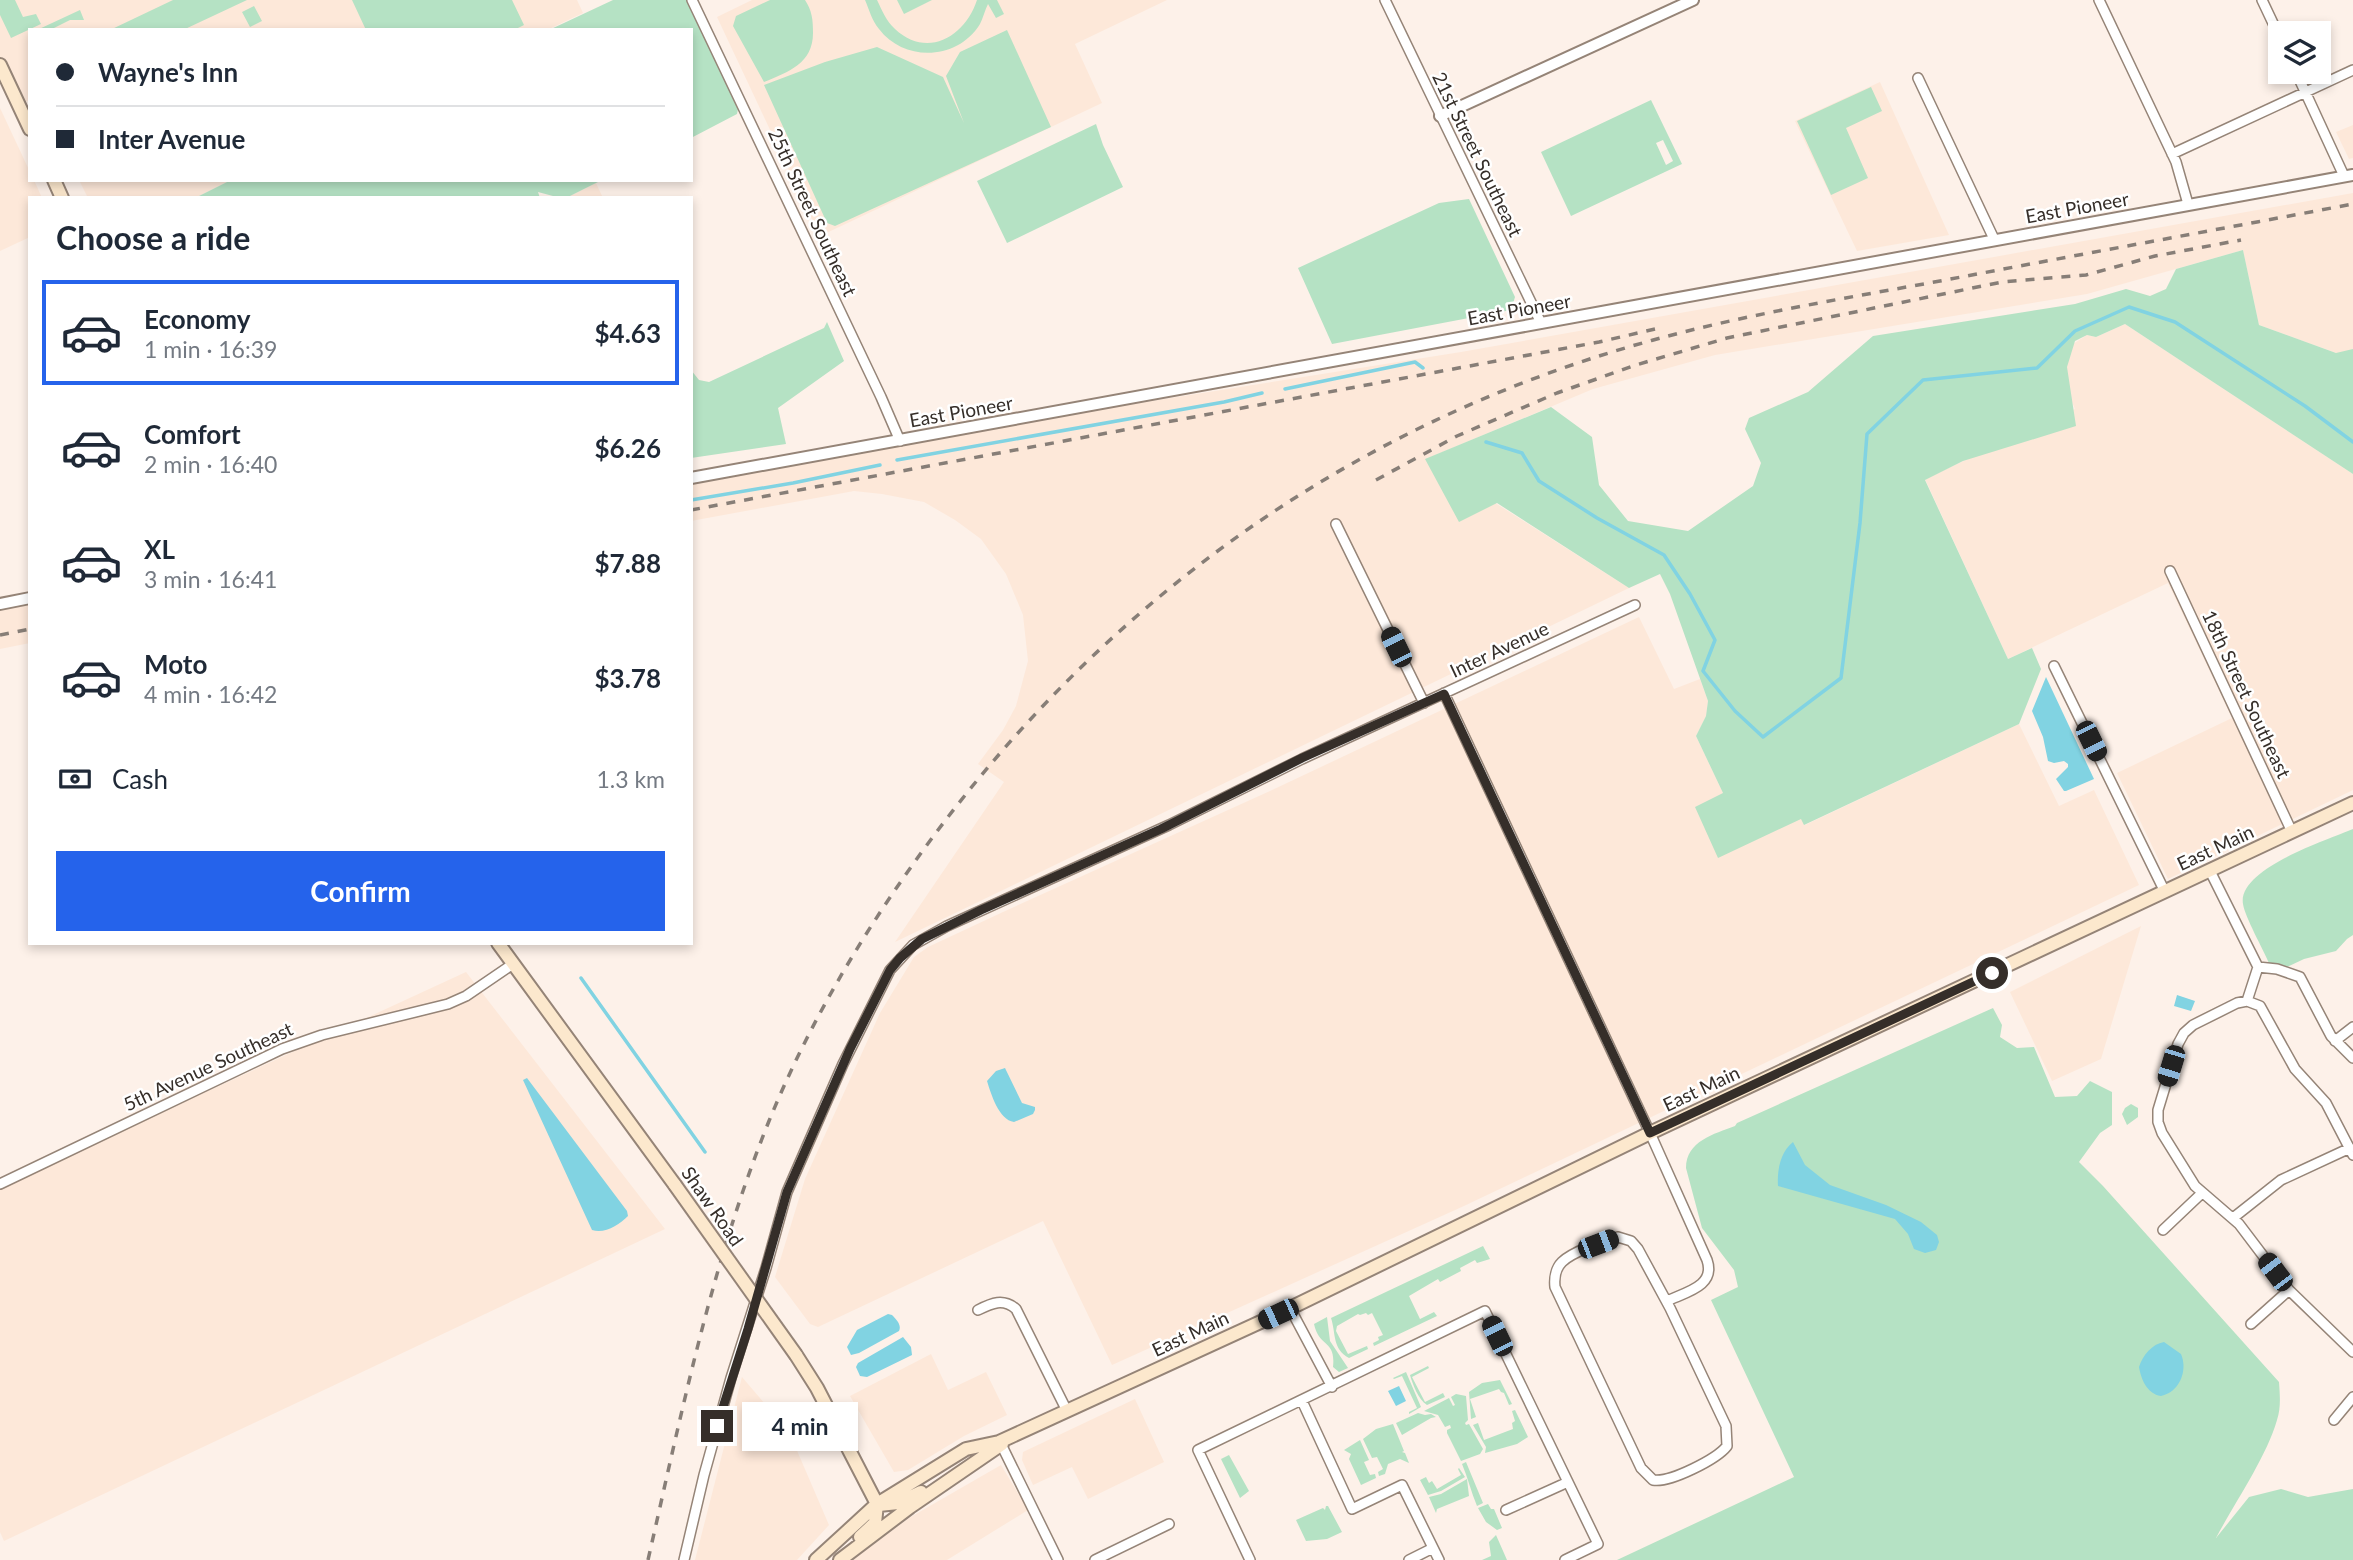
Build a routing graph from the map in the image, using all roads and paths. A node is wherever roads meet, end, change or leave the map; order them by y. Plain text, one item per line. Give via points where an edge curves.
1 (692, 0) edge
2 (1385, 0) edge
3 (1693, 0) edge
4 (2099, 0) edge
5 (2262, 0) edge
6 (2272, 21) edge
7 (0, 65) edge
8 (2353, 70) edge
9 (1918, 78) dead end
10 (2302, 84) edge
11 (2306, 91) junction
12 (1440, 116) junction
13 (28, 125) edge
14 (2172, 154) junction
15 (2349, 175) edge
16 (2188, 204) junction
17 (1994, 239) junction
18 (1541, 323) junction
19 (900, 441) junction
20 (693, 478) edge
21 (1336, 524) dead end
22 (2170, 571) dead end
23 (28, 598) edge
24 (0, 604) edge
25 (1634, 605) dead end
26 (2054, 666) dead end
27 (1444, 694) junction
28 (1424, 703) junction
29 (2353, 803) edge
30 (2292, 832) junction
31 (2210, 871) junction
32 (2165, 892) junction
33 (499, 945) edge
34 (513, 964) junction
35 (2258, 967) junction
36 (2247, 1001) junction
37 (2353, 1027) edge
38 (2335, 1041) junction
39 (2353, 1058) edge
40 (1650, 1133) junction
41 (2351, 1152) edge
42 (0, 1184) edge
43 (2202, 1193) junction
44 (2232, 1218) junction
45 (2163, 1230) dead end
46 (2289, 1290) junction
47 (1667, 1301) junction
48 (1290, 1308) junction
49 (978, 1310) dead end
50 (2251, 1324) dead end
51 (2353, 1352) edge
52 (1332, 1387) junction
53 (2353, 1397) edge
54 (1302, 1401) junction
55 (1067, 1411) junction
56 (2334, 1420) dead end
57 (1000, 1443) junction
58 (962, 1472) junction
59 (1568, 1482) junction
60 (877, 1504) junction
61 (1506, 1510) dead end
62 (1169, 1524) dead end
63 (1433, 1548) junction
64 (684, 1560) edge
65 (816, 1560) edge
66 (838, 1560) edge
67 (1058, 1560) edge
68 (1095, 1560) edge
69 (1250, 1560) edge
70 (1409, 1560) edge
71 (1439, 1560) edge
72 (1565, 1560) edge

1 - 19 street, 25th Street Southeast
2 - 12 street, 21st Street Southeast
3 - 12 street
4 - 14 street
5 - 6 street
7 - 13 main road
8 - 11 street
9 - 17 street
10 - 11 street
11 - 14 street
11 - 15 street
12 - 18 street, 21st Street Southeast
14 - 16 street
15 - 16 street, East Pioneer
16 - 17 street, East Pioneer
17 - 18 street, East Pioneer
18 - 19 street, East Pioneer
19 - 20 street, East Pioneer
21 - 28 street
22 - 30 street, 18th Street Southeast
23 - 24 street
25 - 27 street, Inter Avenue
26 - 32 street
27 - 28 street, Inter Avenue
27 - 40 street
28 - 64 street, Inter Avenue via 981,910 922,939 900,958 843,1064 787,1192 731,1378
29 - 30 main road, East Main
30 - 31 main road, East Main
31 - 32 main road, East Main
31 - 35 street
32 - 40 main road, East Main
33 - 34 main road, Shaw Road
34 - 42 street, 5th Avenue Southeast via 448,1004 282,1049
34 - 60 main road, Shaw Road, bridge via 796,1355
35 - 36 street
35 - 38 street via 2300,977
36 - 41 street via 2264,1011 2291,1062 2326,1103
36 - 43 street via 2184,1032 2158,1110 2162,1133
37 - 38 street
38 - 39 street
40 - 47 street via 1710,1272 1705,1281
40 - 48 main road, East Main
41 - 44 street via 2281,1180
43 - 44 street
43 - 45 street
44 - 46 street
46 - 50 street
46 - 51 street
47 - 47 street via 1726,1426 1727,1446 1714,1458 1659,1481 1641,1468 1555,1287 1555,1275 1565,1259 1611,1238 1625,1238 1638,1249
48 - 52 street
48 - 55 main road, East Main
49 - 55 street via 998,1301 1016,1309
52 - 54 street
52 - 59 street via 1485,1311
53 - 56 street
54 - 63 street via 1352,1509 1402,1485
54 - 69 street via 1198,1450
55 - 57 main road, East Main
57 - 58 main road, East Main
57 - 60 main road, East Main via 966,1449
57 - 67 street
58 - 60 main road, East Main via 898,1503
58 - 66 main road, East Main
59 - 61 street
59 - 72 street via 1598,1544
60 - 65 main road, East Main
60 - 66 main road, East Main via 875,1523
62 - 68 street
63 - 70 street
63 - 71 street

